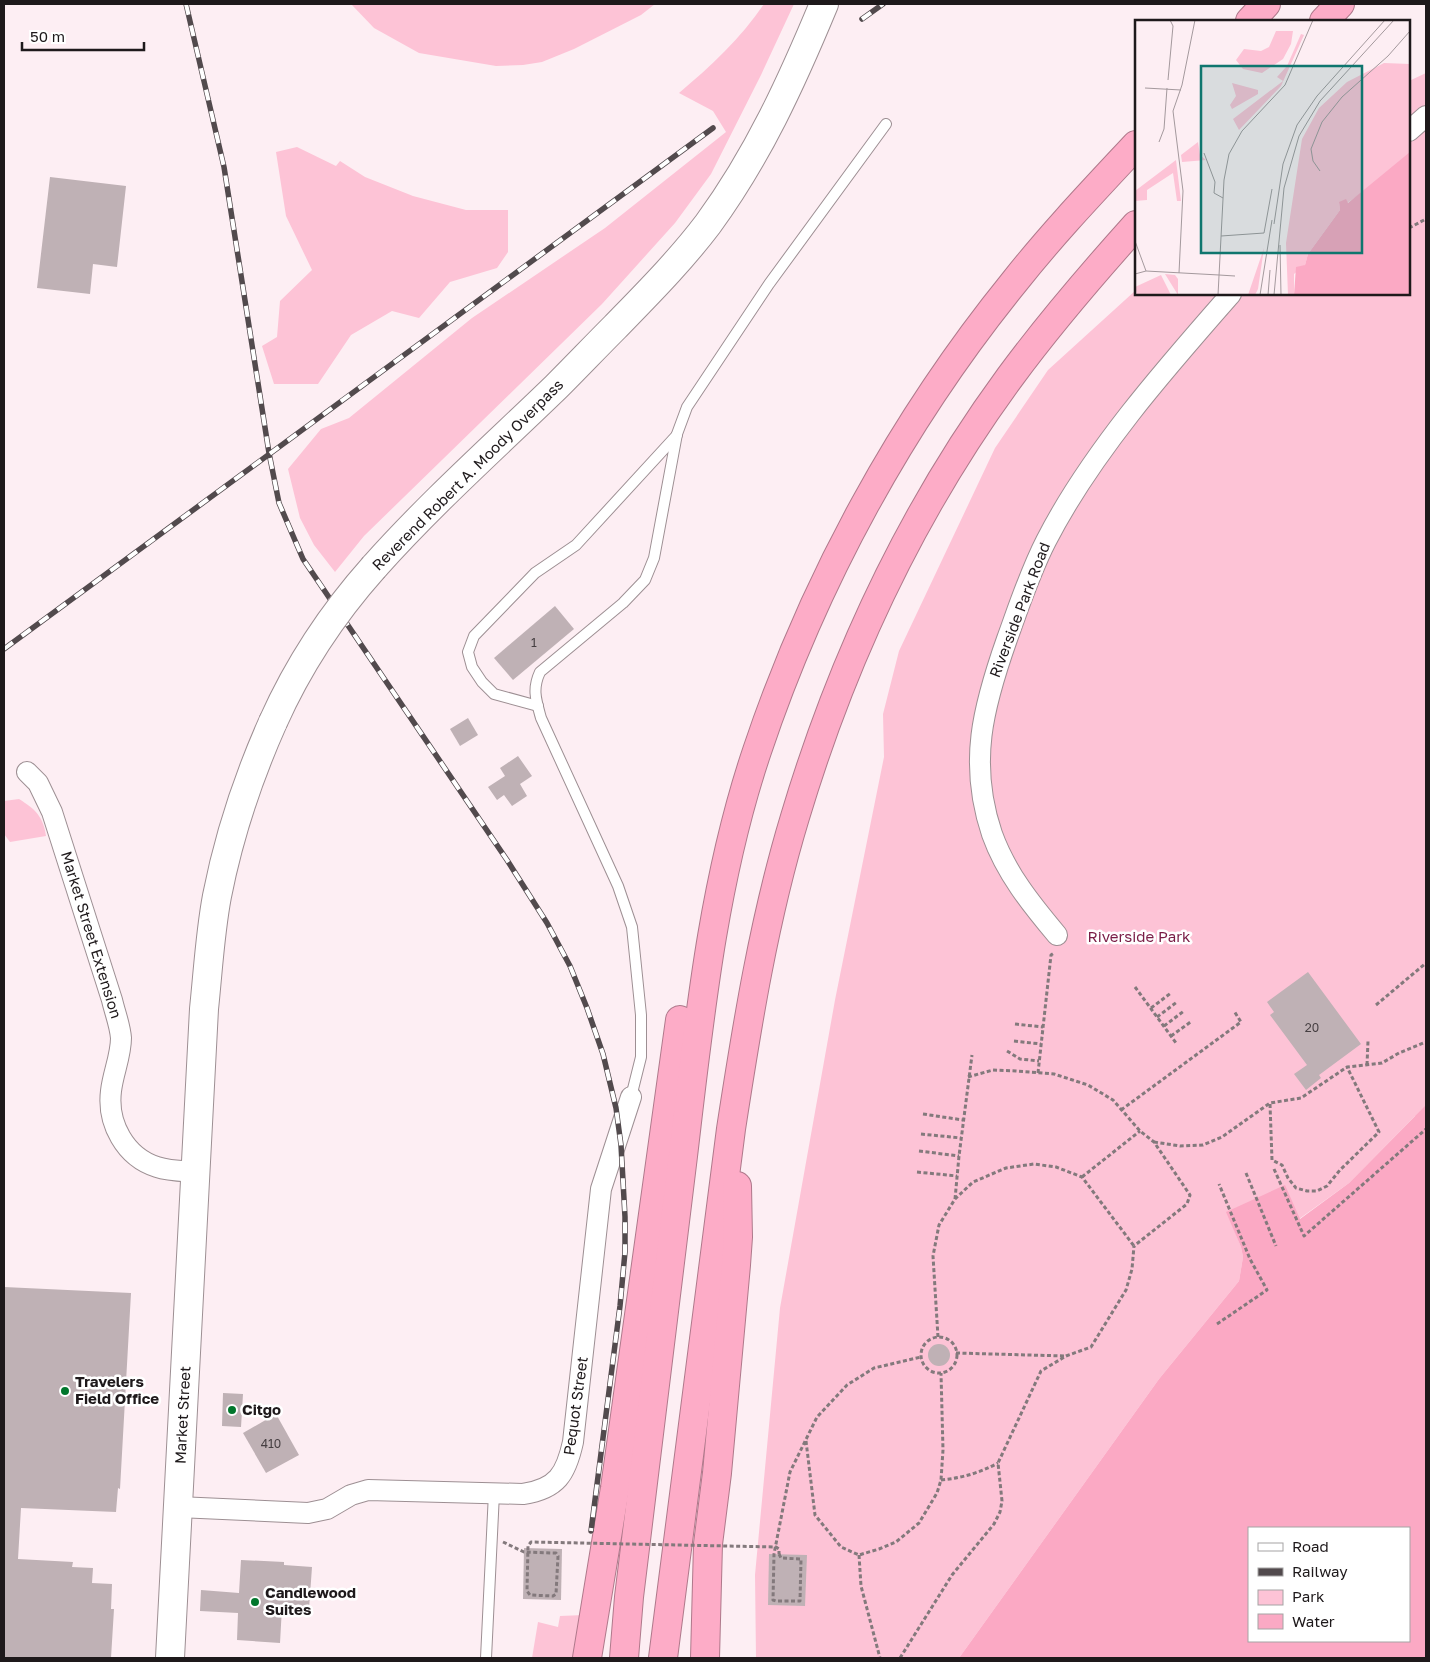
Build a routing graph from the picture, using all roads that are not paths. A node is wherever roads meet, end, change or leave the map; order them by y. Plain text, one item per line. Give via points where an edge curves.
1 (824, 4) edge
2 (1266, 4) edge
3 (1340, 4) edge
4 (1251, 20) edge
5 (1325, 20) edge
6 (1426, 116) edge
7 (886, 124) dead end
8 (1410, 130) edge
9 (1135, 146) edge
10 (1135, 226) edge
11 (1230, 295) edge
12 (677, 434) junction
13 (538, 706) junction
14 (27, 772) dead end
15 (718, 908) junction
16 (1058, 942) road end
17 (631, 1097) joint
18 (731, 1129) junction
19 (196, 1172) junction
20 (717, 1473) junction
21 (494, 1494) junction
22 (178, 1507) junction
23 (170, 1658) edge
24 (486, 1658) edge
25 (587, 1658) edge
26 (624, 1658) edge
27 (662, 1658) edge
28 (704, 1658) edge
29 (721, 1658) edge

1 - 19 main road, Reverend Robert A. Moody Overpass, bridge via 760,144 727,198 687,250 558,385 441,497 374,567 312,650 289,690 236,817 217,896 204,1009
2 - 4 highway
3 - 5 highway
6 - 8 street
7 - 12 lane via 769,284 686,407
9 - 15 highway via 1030,262 980,326 920,412 864,507 815,604 766,726 736,822
10 - 18 highway via 1060,312 982,416 944,476 867,622 829,715 789,838 757,975
11 - 16 street, Riverside Park Road via 1116,434 1057,519 1028,583 989,693 980,748 982,788 989,822 1013,878
12 - 13 lane via 654,558 645,580 632,595 540,672 535,683
12 - 13 lane via 576,545 535,573 474,636 468,652 472,667 482,682 494,694
13 - 17 lane via 618,886 632,927 641,1015 641,1057
14 - 19 street, Market Street Extension via 38,783 52,812 120,1028 120,1051 110,1107 115,1128 128,1148 147,1163 164,1169
15 - 25 highway via 694,960 684,996 615,1488
15 - 26 highway via 696,1040
17 - 21 street, Pequot Street via 601,1189 568,1465 560,1477 542,1489 523,1494
18 - 20 highway via 738,1237
18 - 27 highway
19 - 22 main road, Market Street
20 - 28 highway via 707,1563
20 - 29 highway
21 - 22 street, Pequot Street via 373,1489 356,1493 327,1509 308,1513
21 - 24 lane
22 - 23 main road, Market Street

